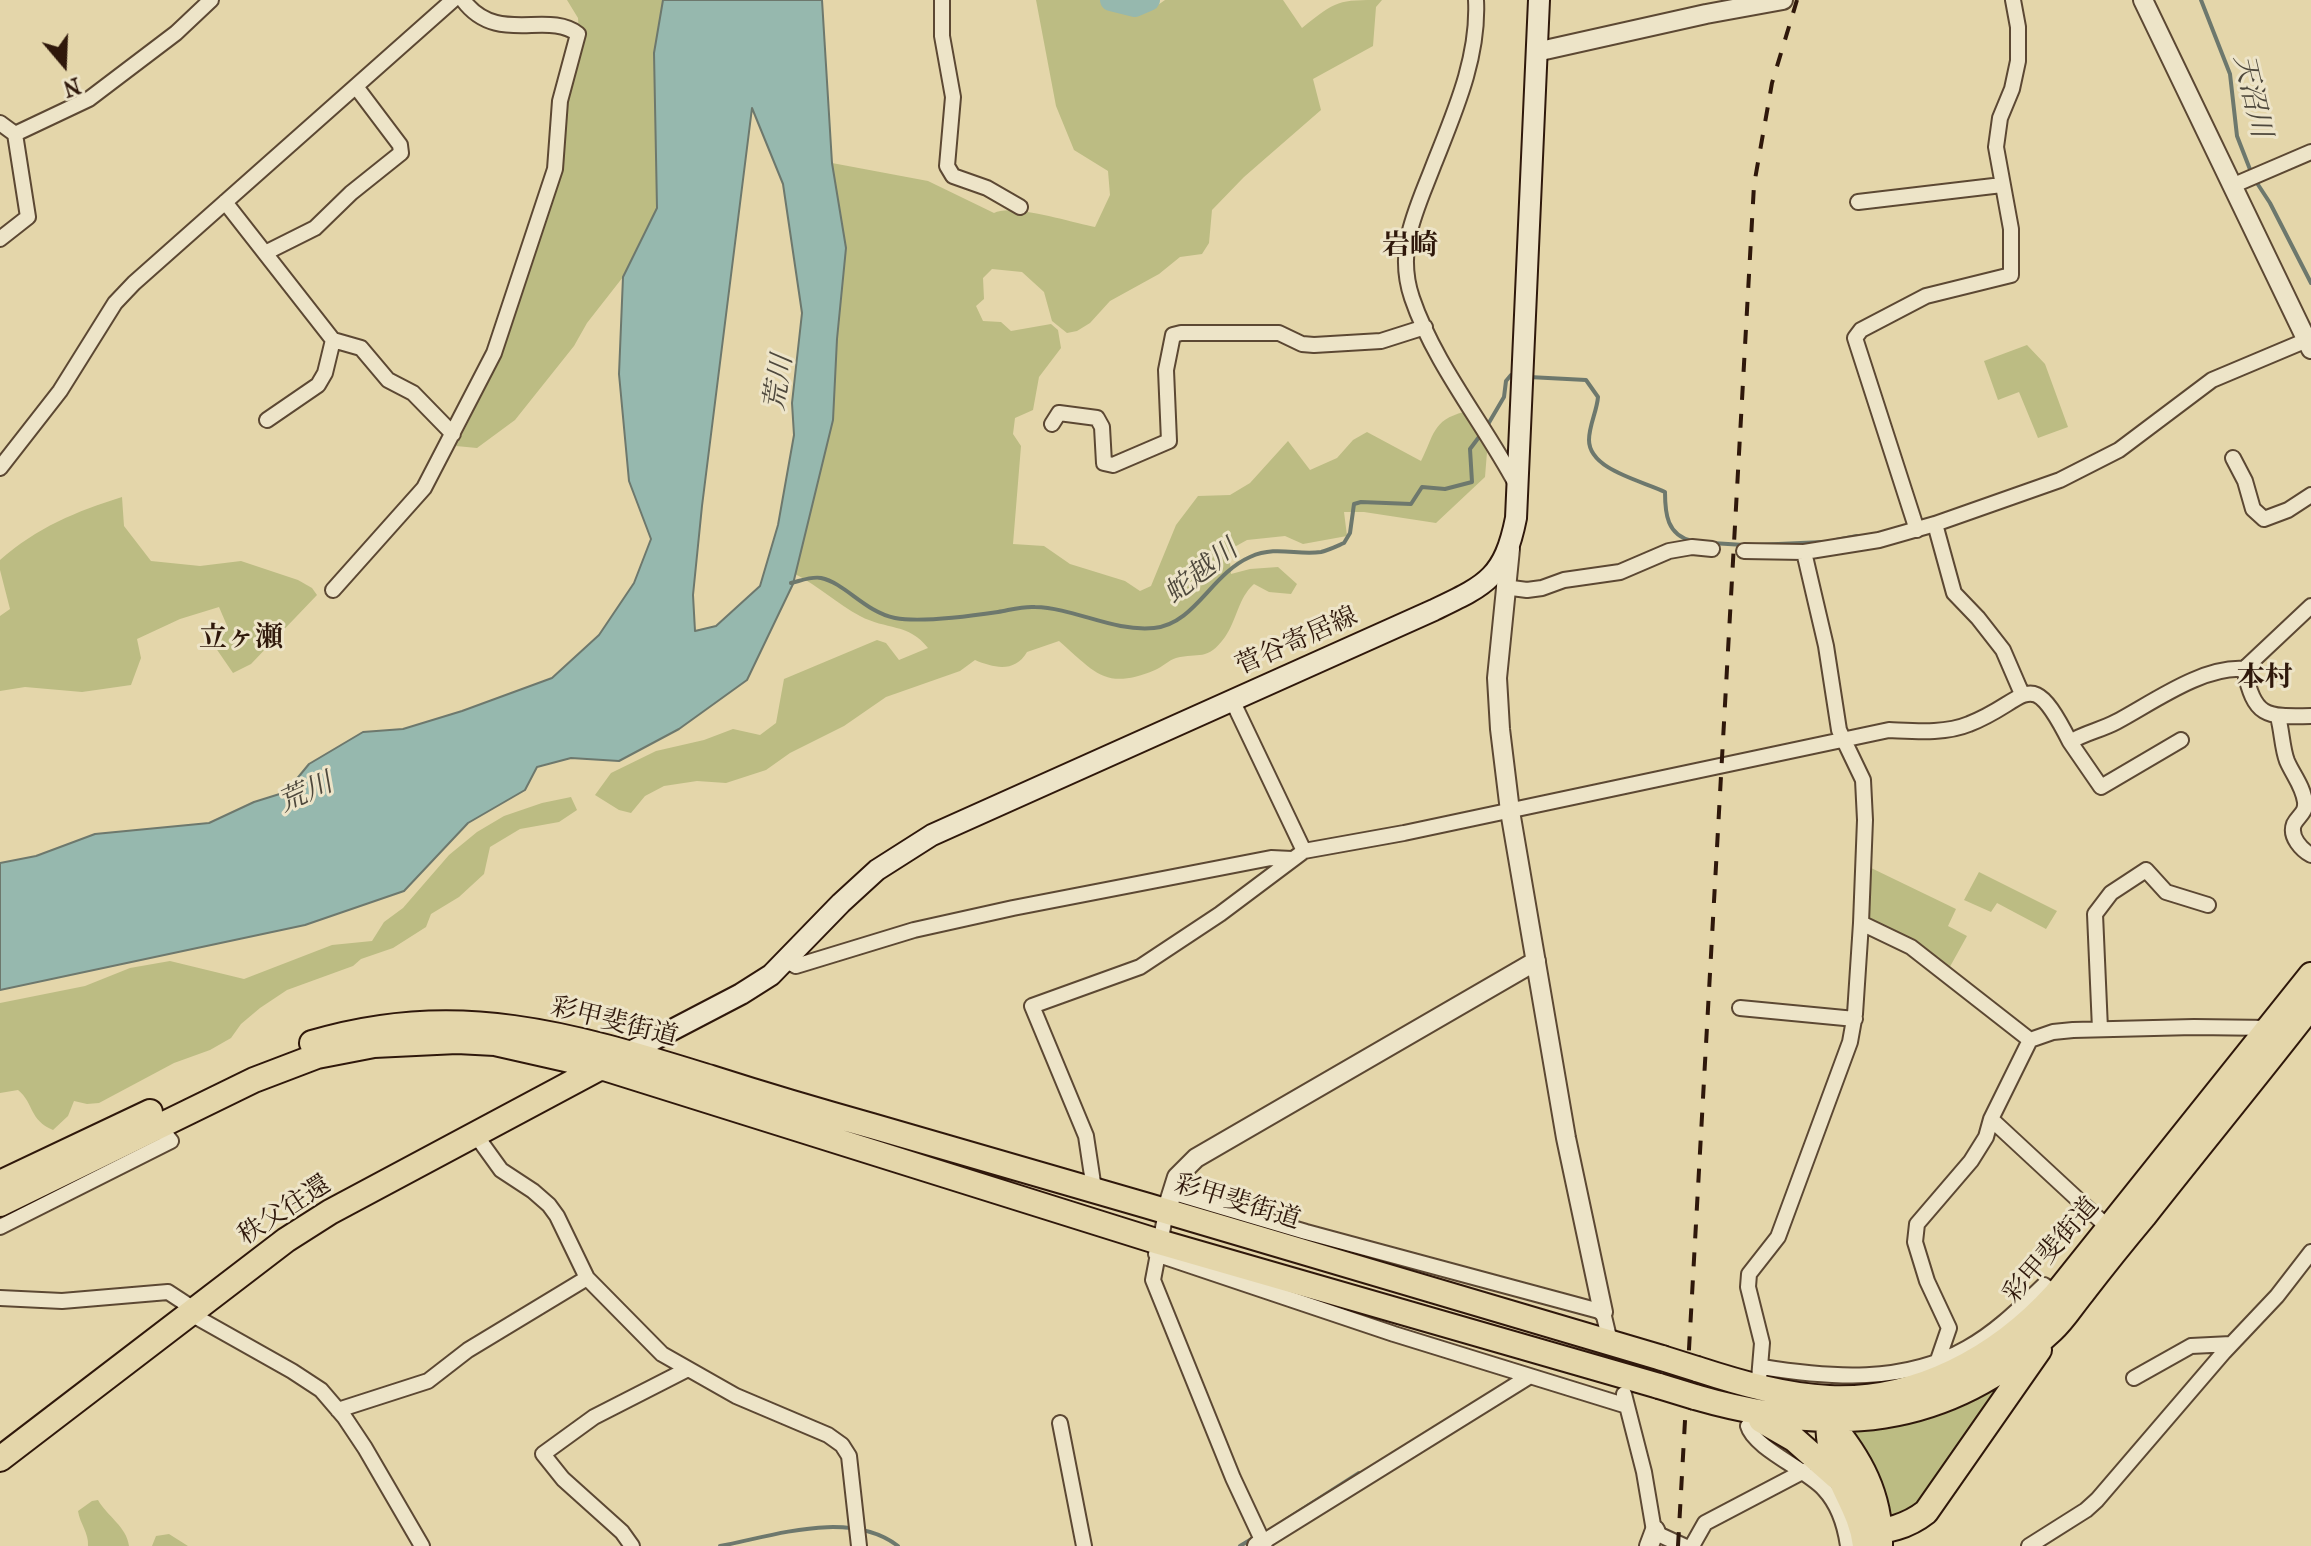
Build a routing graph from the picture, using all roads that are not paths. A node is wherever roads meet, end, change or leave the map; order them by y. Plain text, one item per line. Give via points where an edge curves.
1 (211, 0) edge
2 (453, 0) edge
3 (463, 0) edge
4 (1476, 0) edge
5 (1539, 0) edge
6 (1783, 0) edge
7 (2013, 0) edge
8 (2143, 0) edge
9 (942, 3) edge
10 (1536, 52) junction
11 (357, 88) junction
12 (0, 123) edge
13 (15, 134) junction
14 (2311, 152) edge
15 (2002, 185) junction
16 (2234, 185) junction
17 (225, 202) junction
18 (1858, 202) dead end
19 (1020, 207) dead end
20 (0, 239) edge
21 (265, 253) junction
22 (1425, 327) junction
23 (333, 340) junction
24 (2309, 345) edge
25 (267, 420) dead end
26 (1052, 424) dead end
27 (453, 434) junction
28 (2233, 458) dead end
29 (0, 468) edge
30 (1518, 486) junction
31 (2311, 495) edge
32 (1935, 524) junction
33 (1917, 530) junction
34 (1510, 549) junction
35 (1712, 549) dead end
36 (1744, 551) dead end
37 (1804, 552) junction
38 (1504, 587) junction
39 (333, 590) dead end
40 (2311, 606) edge
41 (2244, 669) junction
42 (2022, 694) junction
43 (1232, 700) junction
44 (2311, 716) edge
45 (2278, 717) junction
46 (1842, 739) junction
47 (2181, 740) dead end
48 (2070, 742) junction
49 (1510, 811) junction
50 (1298, 855) junction
51 (2311, 855) edge
52 (2208, 905) dead end
53 (1861, 923) junction
54 (785, 960) junction
55 (1536, 961) junction
56 (2311, 975) edge
57 (2311, 1006) edge
58 (1740, 1008) dead end
59 (1855, 1019) junction
60 (2100, 1029) junction
61 (2280, 1030) junction
62 (409, 1033) junction
63 (2030, 1040) junction
64 (628, 1053) junction
65 (601, 1067) junction
66 (784, 1114) junction
67 (154, 1119) junction
68 (1991, 1119) junction
69 (475, 1134) junction
70 (0, 1183) edge
71 (1094, 1189) junction
72 (1169, 1202) junction
73 (0, 1204) edge
74 (0, 1227) edge
75 (2116, 1235) junction
76 (1158, 1248) junction
77 (2311, 1252) edge
78 (587, 1278) junction
79 (0, 1298) edge
80 (192, 1311) junction
81 (1603, 1312) junction
82 (2015, 1323) junction
83 (2054, 1329) junction
84 (1608, 1333) dead end
85 (2231, 1344) junction
86 (1938, 1360) junction
87 (688, 1369) junction
88 (1530, 1376) junction
89 (2134, 1378) dead end
90 (1828, 1409) junction
91 (338, 1410) junction
92 (1744, 1418) junction
93 (1060, 1423) dead end
94 (0, 1459) edge
95 (1804, 1471) junction
96 (1842, 1481) junction
97 (1652, 1538) edge
98 (1868, 1541) edge
99 (1260, 1544) edge
100 (422, 1546) edge
101 (632, 1546) edge
102 (859, 1546) edge
103 (1084, 1546) edge
104 (1684, 1546) edge
105 (1692, 1546) edge
106 (2029, 1546) edge

1 - 13 street via 89,99
2 - 11 street
3 - 27 street via 495,24 568,26 578,34 560,101 555,169 494,353
4 - 22 street via 1471,61 1408,230 1409,285
5 - 10 main road, 菅谷寄居線
6 - 10 street
7 - 15 street via 2018,61 1996,147
8 - 16 street
9 - 19 street via 953,97 947,166 953,176
10 - 30 main road, 菅谷寄居線
11 - 17 street
11 - 21 street via 401,153 315,228
12 - 13 street
13 - 20 street via 28,217
14 - 16 street
15 - 18 street
15 - 33 street via 2011,229 2011,275 1926,296 1855,338
16 - 24 street
17 - 21 street
17 - 29 street via 115,303 60,391
21 - 23 street
22 - 26 street via 1381,341 1314,345 1279,333 1173,335 1166,370 1169,441 1113,465 1104,463 1097,418 1059,413
22 - 30 street
23 - 25 street via 318,385
23 - 27 street via 361,348 388,380 413,393
24 - 32 street via 2212,380 2119,450 2086,468
27 - 39 street via 424,488
28 - 31 street via 2253,509 2264,519
30 - 34 main road, 菅谷寄居線
32 - 33 street
32 - 42 street via 1954,593 2003,650
33 - 37 street
34 - 38 street
34 - 43 main road, 菅谷寄居線 via 1476,589
35 - 38 street via 1669,551 1620,572 1542,588
36 - 37 street
37 - 46 street
38 - 49 street via 1497,678
40 - 41 street
41 - 45 street via 2258,708
41 - 48 street via 2229,668 2165,692
42 - 46 street via 1967,725
42 - 48 street via 2044,698
43 - 50 street
43 - 54 main road, 菅谷寄居線 via 932,835 877,870
44 - 45 street
45 - 51 street via 2286,759 2305,805 2293,833 2299,847
46 - 49 street
46 - 53 street via 1863,780
47 - 48 street via 2101,787
49 - 50 street
49 - 55 street
50 - 54 street via 1013,908 914,930 796,966
50 - 71 street via 1140,967 1032,1006 1086,1136
52 - 60 street via 2166,892 2146,870 2111,893 2095,914
53 - 59 street
53 - 63 street via 1911,947
54 - 64 main road, 菅谷寄居線 via 741,994
55 - 72 street via 1196,1158 1183,1169
55 - 81 street
56 - 61 highway, 彩甲斐街道
57 - 61 highway, 彩甲斐街道
58 - 59 street
59 - 86 street via 1778,1237 1749,1274 1762,1343 1760,1373 1852,1377 1909,1370
60 - 61 street
60 - 63 street via 2053,1032
61 - 75 highway, 彩甲斐街道
62 - 64 highway, 彩甲斐街道 via 455,1023 515,1028
62 - 65 highway, 彩甲斐街道 via 495,1043
62 - 67 highway, 彩甲斐街道 via 317,1056
63 - 68 street
64 - 65 highway, 秩父往還
64 - 66 highway, 彩甲斐街道
65 - 66 highway, 彩甲斐街道
65 - 69 highway, 秩父往還
66 - 71 highway, 彩甲斐街道
66 - 76 highway, 彩甲斐街道
67 - 70 highway, 彩甲斐街道
67 - 73 highway, 彩甲斐街道
67 - 74 street via 171,1141
68 - 75 street
68 - 86 street via 1971,1161 1917,1224 1915,1242 1949,1328
69 - 78 street via 501,1170 549,1205
69 - 80 highway, 秩父往還 via 330,1212
71 - 72 highway, 彩甲斐街道
72 - 76 street
72 - 81 street
72 - 90 highway, 彩甲斐街道, bridge
75 - 82 highway, 彩甲斐街道 via 2056,1294
75 - 83 highway, 彩甲斐街道
76 - 88 street
76 - 92 highway, 彩甲斐街道, bridge via 1659,1386
76 - 99 street via 1153,1280
77 - 85 street
78 - 87 street via 662,1354
78 - 91 street via 428,1381
79 - 80 street via 62,1301 168,1292
80 - 91 street via 321,1390
80 - 94 highway, 秩父往還
81 - 84 street
82 - 86 street
82 - 90 highway, 彩甲斐街道 via 1971,1363 1915,1388
83 - 90 highway, 彩甲斐街道 via 1987,1380 1941,1400 1868,1419
83 - 98 highway via 1926,1512
85 - 89 street via 2191,1346
85 - 106 street via 2097,1500
87 - 101 street via 594,1417 543,1454
87 - 102 street via 842,1445 849,1456
88 - 97 street via 1626,1400
88 - 99 street
90 - 92 highway, 彩甲斐街道 via 1789,1418
90 - 96 highway via 1830,1450
90 - 98 highway via 1862,1465 1878,1514
91 - 100 street
92 - 95 street via 1751,1433
92 - 96 highway via 1794,1439
93 - 103 street
95 - 98 street
95 - 105 street via 1705,1523
96 - 98 highway
97 - 104 street

